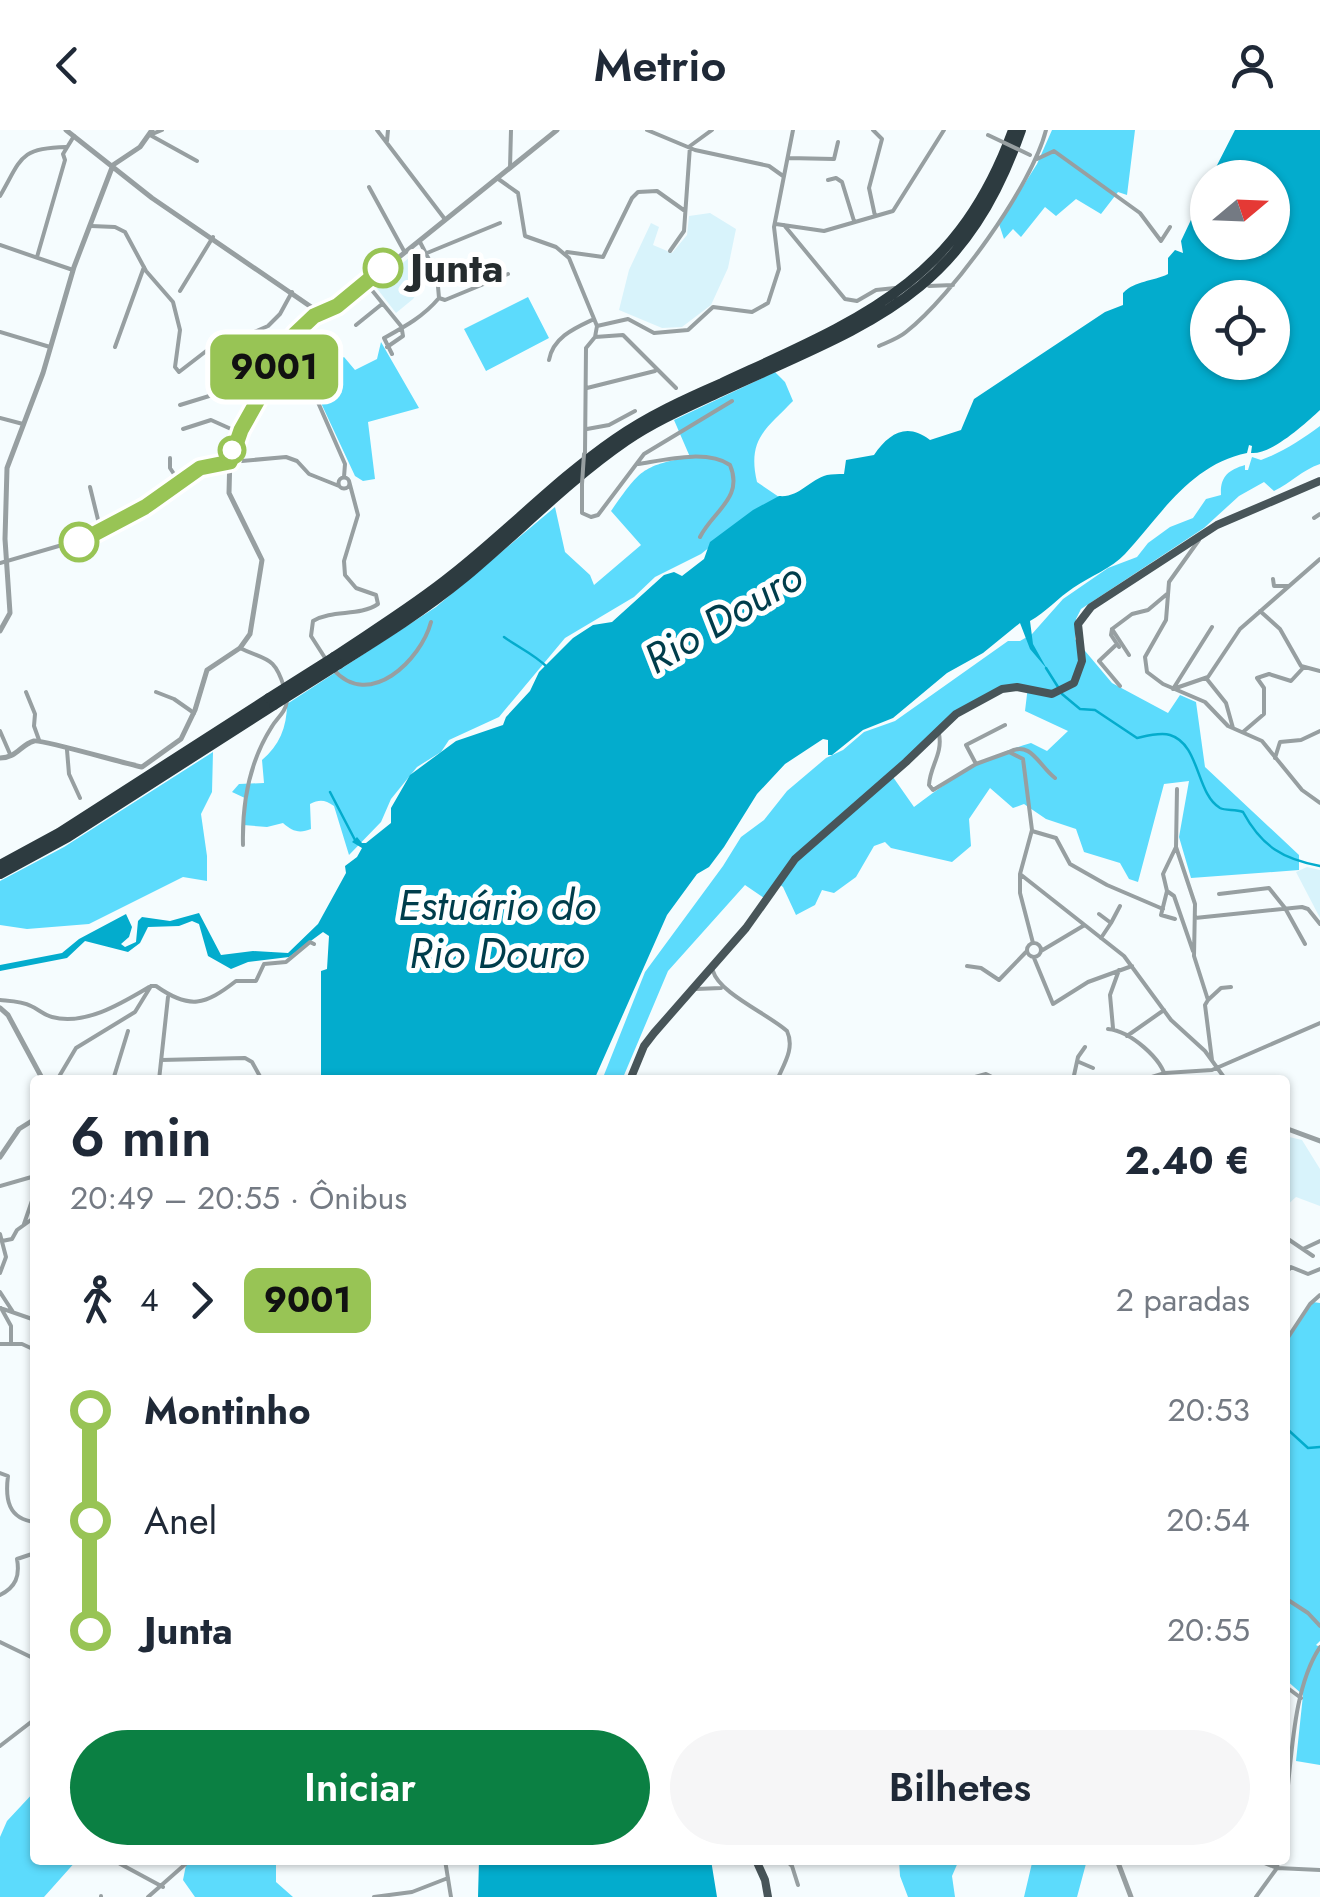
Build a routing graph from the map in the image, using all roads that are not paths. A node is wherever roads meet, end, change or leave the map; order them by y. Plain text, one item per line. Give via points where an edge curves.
1 (66, 130) edge
2 (162, 130) edge
3 (377, 130) edge
4 (388, 130) edge
5 (512, 130) edge
6 (557, 130) edge
7 (647, 130) edge
8 (712, 130) edge
9 (794, 130) edge
10 (872, 130) edge
11 (944, 130) edge
12 (978, 130) edge
13 (1010, 130) edge
14 (1024, 130) edge
15 (1046, 130) edge
16 (151, 132) edge
17 (74, 136) junction
18 (386, 142) junction
19 (838, 142) dead end
20 (690, 146) junction
21 (66, 148) junction
22 (788, 158) junction
23 (1038, 159) junction
24 (197, 161) dead end
25 (112, 165) junction
26 (510, 168) junction
27 (1001, 173) junction
28 (782, 176) junction
29 (496, 178) junction
30 (828, 180) dead end
31 (369, 187) dead end
32 (0, 196) edge
33 (685, 211) junction
34 (875, 216) junction
35 (444, 218) junction
36 (854, 221) junction
37 (500, 224) dead end
38 (776, 224) junction
39 (784, 225) junction
40 (89, 226) junction
41 (1170, 227) dead end
42 (212, 237) junction
43 (418, 239) junction
44 (0, 245) edge
45 (670, 251) dead end
46 (404, 252) junction
47 (564, 252) junction
48 (427, 253) junction
49 (37, 257) junction
50 (144, 268) junction
51 (74, 270) junction
52 (508, 274) dead end
53 (365, 282) junction
54 (953, 285) junction
55 (929, 286) dead end
56 (898, 288) dead end
57 (180, 291) dead end
58 (292, 292) junction
59 (438, 298) junction
60 (382, 304) junction
61 (320, 313) junction
62 (594, 318) junction
63 (310, 321) junction
64 (356, 326) dead end
65 (401, 326) junction
66 (597, 326) junction
67 (0, 332) edge
68 (596, 336) junction
69 (879, 346) dead end
70 (50, 347) junction
71 (115, 347) dead end
72 (208, 349) junction
73 (392, 354) dead end
74 (549, 360) dead end
75 (655, 370) junction
76 (268, 378) junction
77 (232, 388) junction
78 (586, 388) junction
79 (676, 388) dead end
80 (732, 401) dead end
81 (180, 405) dead end
82 (635, 411) dead end
83 (0, 418) edge
84 (22, 424) junction
85 (183, 428) dead end
86 (587, 429) junction
87 (240, 432) junction
88 (170, 458) dead end
89 (230, 462) junction
90 (638, 464) junction
91 (342, 477) junction
92 (326, 478) junction
93 (349, 481) junction
94 (1320, 481) edge
95 (180, 483) junction
96 (2, 485) edge
97 (90, 487) dead end
98 (341, 487) junction
99 (354, 502) junction
100 (100, 532) junction
101 (1199, 535) junction
102 (700, 537) dead end
103 (1320, 559) edge
104 (3, 562) edge
105 (1273, 579) dead end
106 (1289, 586) junction
107 (1167, 594) junction
108 (1260, 610) junction
109 (432, 622) dead end
110 (1212, 628) dead end
111 (1112, 629) junction
112 (0, 631) edge
113 (240, 648) junction
114 (1129, 654) dead end
115 (1304, 667) junction
116 (1320, 671) edge
117 (1206, 678) junction
118 (1120, 686) dead end
119 (1174, 689) junction
120 (26, 692) dead end
121 (156, 692) dead end
122 (272, 701) junction
123 (194, 713) junction
124 (1005, 725) dead end
125 (1234, 728) junction
126 (938, 730) junction
127 (1320, 730) edge
128 (0, 731) edge
129 (1243, 732) junction
130 (40, 740) junction
131 (6, 744) junction
132 (67, 749) junction
133 (1009, 752) junction
134 (0, 757) edge
135 (11, 758) junction
136 (1276, 758) junction
137 (976, 764) junction
138 (1055, 778) dead end
139 (1178, 789) dead end
140 (80, 798) dead end
141 (1320, 804) edge
142 (1032, 832) junction
143 (243, 845) dead end
144 (1176, 847) junction
145 (1170, 859) junction
146 (1180, 862) junction
147 (0, 865) edge
148 (0, 874) edge
149 (1020, 874) junction
150 (1166, 891) junction
151 (1219, 894) dead end
152 (1120, 906) dead end
153 (1285, 908) junction
154 (1162, 910) junction
155 (1099, 914) dead end
156 (1196, 918) junction
157 (1175, 919) dead end
158 (1111, 922) junction
159 (1320, 924) edge
160 (1083, 926) junction
161 (1101, 938) junction
162 (1032, 943) junction
163 (314, 944) dead end
164 (1305, 944) dead end
165 (1041, 951) junction
166 (1026, 952) junction
167 (1194, 956) junction
168 (1034, 958) junction
169 (714, 964) junction
170 (968, 966) dead end
171 (1134, 968) junction
172 (1119, 970) junction
173 (704, 974) junction
174 (716, 980) junction
175 (150, 986) junction
176 (712, 986) junction
177 (1232, 987) dead end
178 (726, 988) junction
179 (690, 991) junction
180 (168, 996) junction
181 (0, 1000) edge
182 (1208, 1000) junction
183 (0, 1008) edge
184 (1164, 1010) junction
185 (1320, 1024) edge
186 (128, 1031) dead end
187 (1126, 1036) junction
188 (1085, 1047) dead end
189 (161, 1060) junction
190 (1212, 1060) junction
191 (1077, 1061) junction
192 (1093, 1068) dead end
193 (1218, 1068) junction
194 (41, 1075) edge
195 (60, 1075) edge
196 (115, 1075) edge
197 (159, 1075) edge
198 (259, 1075) edge
199 (632, 1075) edge
200 (779, 1075) edge
201 (1074, 1075) edge
202 (1165, 1075) edge
203 (1172, 1075) edge
204 (1223, 1075) edge
205 (30, 1122) edge
206 (1290, 1130) edge
207 (1320, 1141) edge
208 (0, 1157) edge
209 (30, 1177) edge
210 (0, 1186) edge
211 (30, 1207) edge
212 (30, 1220) edge
213 (24, 1224) junction
214 (1, 1239) edge
215 (1290, 1240) edge
216 (1320, 1241) edge
217 (1303, 1249) junction
218 (1313, 1256) dead end
219 (1290, 1268) edge
220 (1320, 1270) edge
221 (0, 1273) edge
222 (0, 1292) edge
223 (1320, 1295) edge
224 (1, 1308) edge
225 (13, 1312) junction
226 (30, 1318) edge
227 (1290, 1334) edge
228 (12, 1342) junction
229 (0, 1344) edge
230 (30, 1348) edge
231 (0, 1473) edge
232 (3, 1499) edge
233 (30, 1521) edge
234 (30, 1555) edge
235 (0, 1595) edge
236 (1290, 1601) edge
237 (1320, 1626) edge
238 (0, 1642) edge
239 (1320, 1647) edge
240 (30, 1657) edge
241 (1290, 1690) edge
242 (1301, 1698) junction
243 (30, 1723) edge
244 (0, 1744) edge
245 (1290, 1776) edge
246 (126, 1865) edge
247 (185, 1865) edge
248 (447, 1865) edge
249 (758, 1865) edge
250 (791, 1865) edge
251 (1119, 1865) edge
252 (1269, 1865) edge
253 (1277, 1865) edge
254 (1277, 1868) junction
255 (1320, 1870) edge
256 (448, 1878) junction
257 (798, 1885) dead end
258 (163, 1887) junction
259 (148, 1897) edge
260 (374, 1897) edge
261 (451, 1897) edge
262 (768, 1897) edge
263 (1131, 1897) edge
264 (1256, 1897) edge

1 - 17 street
2 - 16 street
3 - 18 street
4 - 18 street
5 - 26 street
6 - 26 street
7 - 20 street
8 - 20 street
9 - 22 street
10 - 34 street via 882,138 870,188
11 - 34 street via 897,207
12 - 23 street, bridge
13 - 27 highway
14 - 27 highway
15 - 23 street
16 - 24 street
16 - 25 street
17 - 21 street
17 - 25 street
18 - 35 street
19 - 22 street via 834,159
20 - 28 street via 769,166
20 - 33 street
21 - 32 street via 34,148
21 - 49 street
22 - 28 street
23 - 41 street via 1054,151 1140,214 1161,241
23 - 54 street
25 - 40 street
25 - 42 street
26 - 29 street
27 - 122 highway, bridge via 942,255 886,302 614,439 432,602
28 - 38 street
29 - 35 street
29 - 47 street via 518,193 525,236
30 - 36 street via 842,182
31 - 46 street
33 - 45 street via 684,231
33 - 47 street via 657,191 638,192 602,257
34 - 36 street
35 - 43 street
36 - 39 street via 824,231
37 - 48 street
38 - 39 street
38 - 66 street via 779,268 773,295 761,309 713,308 688,330 660,333 628,320
39 - 56 street via 845,299
40 - 50 street via 121,229
40 - 51 street
42 - 57 street
42 - 58 street
43 - 46 street
43 - 48 street
44 - 49 street
46 - 53 street
47 - 62 street
48 - 59 street via 440,285
49 - 51 street
50 - 71 street
50 - 72 street via 177,310 176,370
51 - 70 street
52 - 59 street
53 - 60 street
53 - 61 street
54 - 55 street
54 - 69 street via 905,333
58 - 61 street
58 - 72 street via 268,326 232,333
59 - 65 street
60 - 64 street
60 - 65 street
61 - 63 street
62 - 66 street
62 - 74 street via 565,334
63 - 76 street
63 - 91 street via 299,359 345,464
65 - 73 street via 384,338
66 - 68 street
67 - 70 street
68 - 75 street via 623,335
68 - 78 street via 586,348
70 - 84 street
72 - 77 street
75 - 78 street
75 - 79 street
76 - 77 street
76 - 87 street
77 - 81 street
78 - 86 street
80 - 90 street via 659,442
82 - 86 street
83 - 84 street
84 - 96 street
85 - 87 street via 212,420
86 - 90 street, bridge via 582,513 598,515
87 - 89 street
88 - 95 street
89 - 92 street via 286,457
89 - 95 street via 200,468
89 - 113 street via 229,493 262,560 250,634
90 - 102 street via 704,457 730,464 731,497
91 - 92 street
91 - 93 street
91 - 98 street
92 - 98 street
93 - 98 street
93 - 99 street
94 - 101 main road
95 - 100 street
96 - 104 street
97 - 100 street
98 - 99 street
99 - 109 street via 358,515 345,575 376,595 378,604 318,617 310,628 314,641 340,676 373,685 416,654
100 - 104 street
101 - 107 street
101 - 126 main road via 1084,615 1077,632 1081,668 1069,687 1052,694 1002,689
103 - 106 street
104 - 112 street via 10,613
105 - 106 street via 1274,586
106 - 108 street
107 - 111 street
107 - 119 street via 1166,620 1144,658 1152,678
108 - 115 street
108 - 117 street
110 - 119 street
111 - 114 street
111 - 118 street via 1118,645 1099,661
113 - 123 street via 208,670
113 - 143 street via 276,666 288,704 272,724 248,782
115 - 116 street
115 - 129 street via 1290,681 1269,674 1258,678 1264,714
117 - 119 street
117 - 125 street via 1226,703
119 - 125 street via 1205,702
120 - 130 street
121 - 123 street
122 - 147 highway
122 - 148 highway via 68,837
123 - 132 street via 177,743 142,768
124 - 137 street via 966,745
125 - 129 street
126 - 137 street via 933,790
126 - 169 main road via 794,859
127 - 136 street via 1280,742
128 - 131 street
129 - 136 street
130 - 132 street
130 - 135 street
131 - 134 street
131 - 135 street
132 - 140 street
133 - 137 street
133 - 138 street via 1026,748
133 - 142 street via 1026,767
134 - 135 street
136 - 141 street
139 - 144 street
142 - 149 street
142 - 154 street via 1056,838 1070,864 1106,886
144 - 145 street
144 - 146 street
145 - 146 street
145 - 150 street via 1162,874
146 - 156 street
149 - 160 street
149 - 162 street
150 - 154 street
150 - 167 street via 1174,896
151 - 153 street via 1269,888
152 - 158 street
153 - 156 street
153 - 159 street via 1308,908
153 - 164 street
154 - 157 street
155 - 158 street
156 - 167 street
158 - 161 street
160 - 161 street
160 - 165 street
161 - 171 street
162 - 165 street
162 - 166 street
163 - 180 street via 286,962 264,964 256,981 236,980 216,996 186,1003
165 - 168 street
166 - 168 street
166 - 170 street via 998,980
167 - 182 street
168 - 172 street via 1053,1004
169 - 173 main road
169 - 174 street
171 - 172 street
171 - 184 street
172 - 187 street via 1110,995 1111,1029
173 - 174 street
173 - 176 street
173 - 179 main road
174 - 178 street
175 - 180 street
175 - 181 street via 119,1006 64,1019
175 - 195 street via 135,1012 76,1048
176 - 178 street
176 - 179 street
177 - 182 street
178 - 200 street via 787,1031 789,1052
179 - 199 main road via 644,1046
180 - 189 street
182 - 190 street
183 - 194 street
184 - 187 street
184 - 190 street
185 - 193 street
186 - 196 street
187 - 202 street
188 - 191 street
189 - 197 street
189 - 198 street via 245,1058
190 - 193 street
191 - 192 street
191 - 201 street
193 - 203 street
193 - 204 street
205 - 208 street
206 - 207 street
209 - 210 street
211 - 213 street
212 - 213 street
213 - 214 street via 12,1239
214 - 221 street via 6,1257
215 - 217 street
216 - 217 street
217 - 218 street
219 - 220 street
222 - 225 street
223 - 227 street
224 - 225 street
224 - 228 street
225 - 226 street
228 - 229 street
228 - 230 street
231 - 232 street via 8,1476
232 - 233 street
234 - 235 street via 16,1559 14,1584
236 - 237 street
238 - 240 street
239 - 242 street
241 - 242 street
242 - 245 street
243 - 244 street
246 - 258 street
247 - 258 street
248 - 256 street
249 - 262 main road
250 - 257 street
251 - 263 street
252 - 254 street
253 - 254 street
254 - 255 street
254 - 264 street
256 - 260 street
256 - 261 street
258 - 259 street

